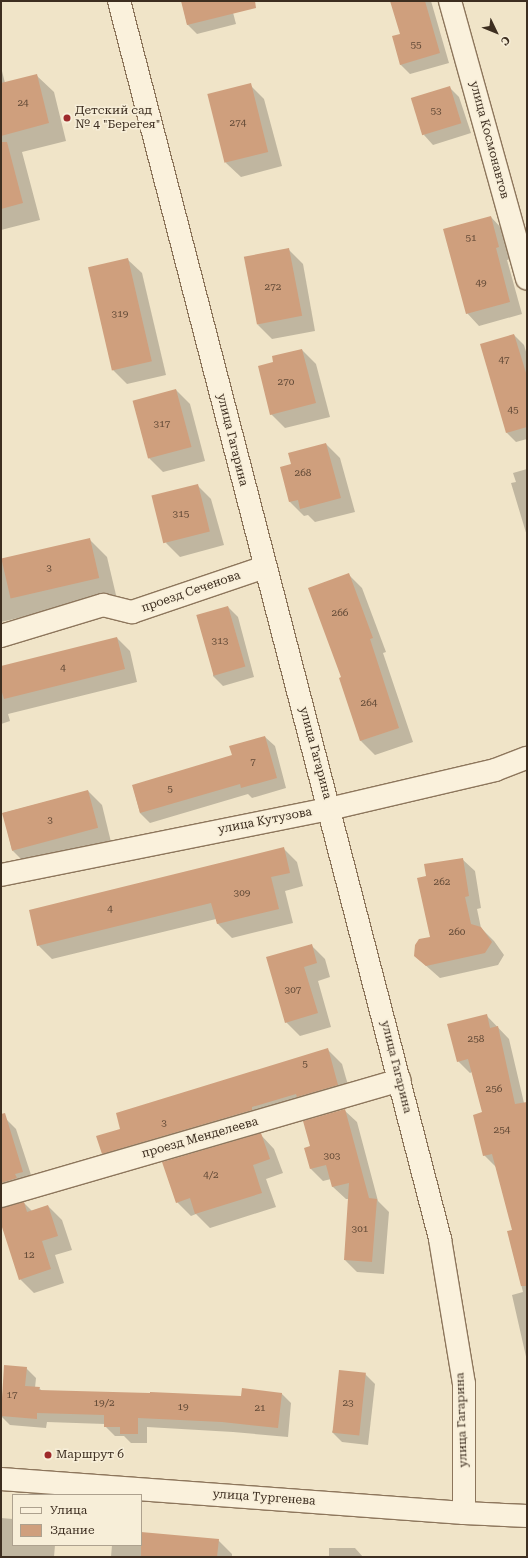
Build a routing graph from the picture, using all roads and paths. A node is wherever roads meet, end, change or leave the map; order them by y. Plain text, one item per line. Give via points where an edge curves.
1 (119, 1) edge
2 (450, 1) edge
3 (527, 279) edge
4 (265, 567) junction
5 (1, 636) edge
6 (527, 758) edge
7 (329, 809) junction
8 (1, 875) edge
9 (399, 1080) junction
10 (1, 1196) edge
11 (1, 1479) edge
12 (464, 1513) junction
13 (527, 1516) edge

1 - 4 street, улица Гагарина
2 - 3 street, улица Космонавтов
4 - 5 street, проезд Сеченова via 132,612 103,605
4 - 7 street, улица Гагарина
6 - 7 street, улица Кутузова via 495,770
7 - 8 street, улица Кутузова
7 - 9 street, улица Гагарина
9 - 10 street, проезд Менделеева
9 - 12 street, улица Гагарина via 440,1239 464,1384
11 - 12 street, улица Тургенева
12 - 13 street, улица Тургенева

